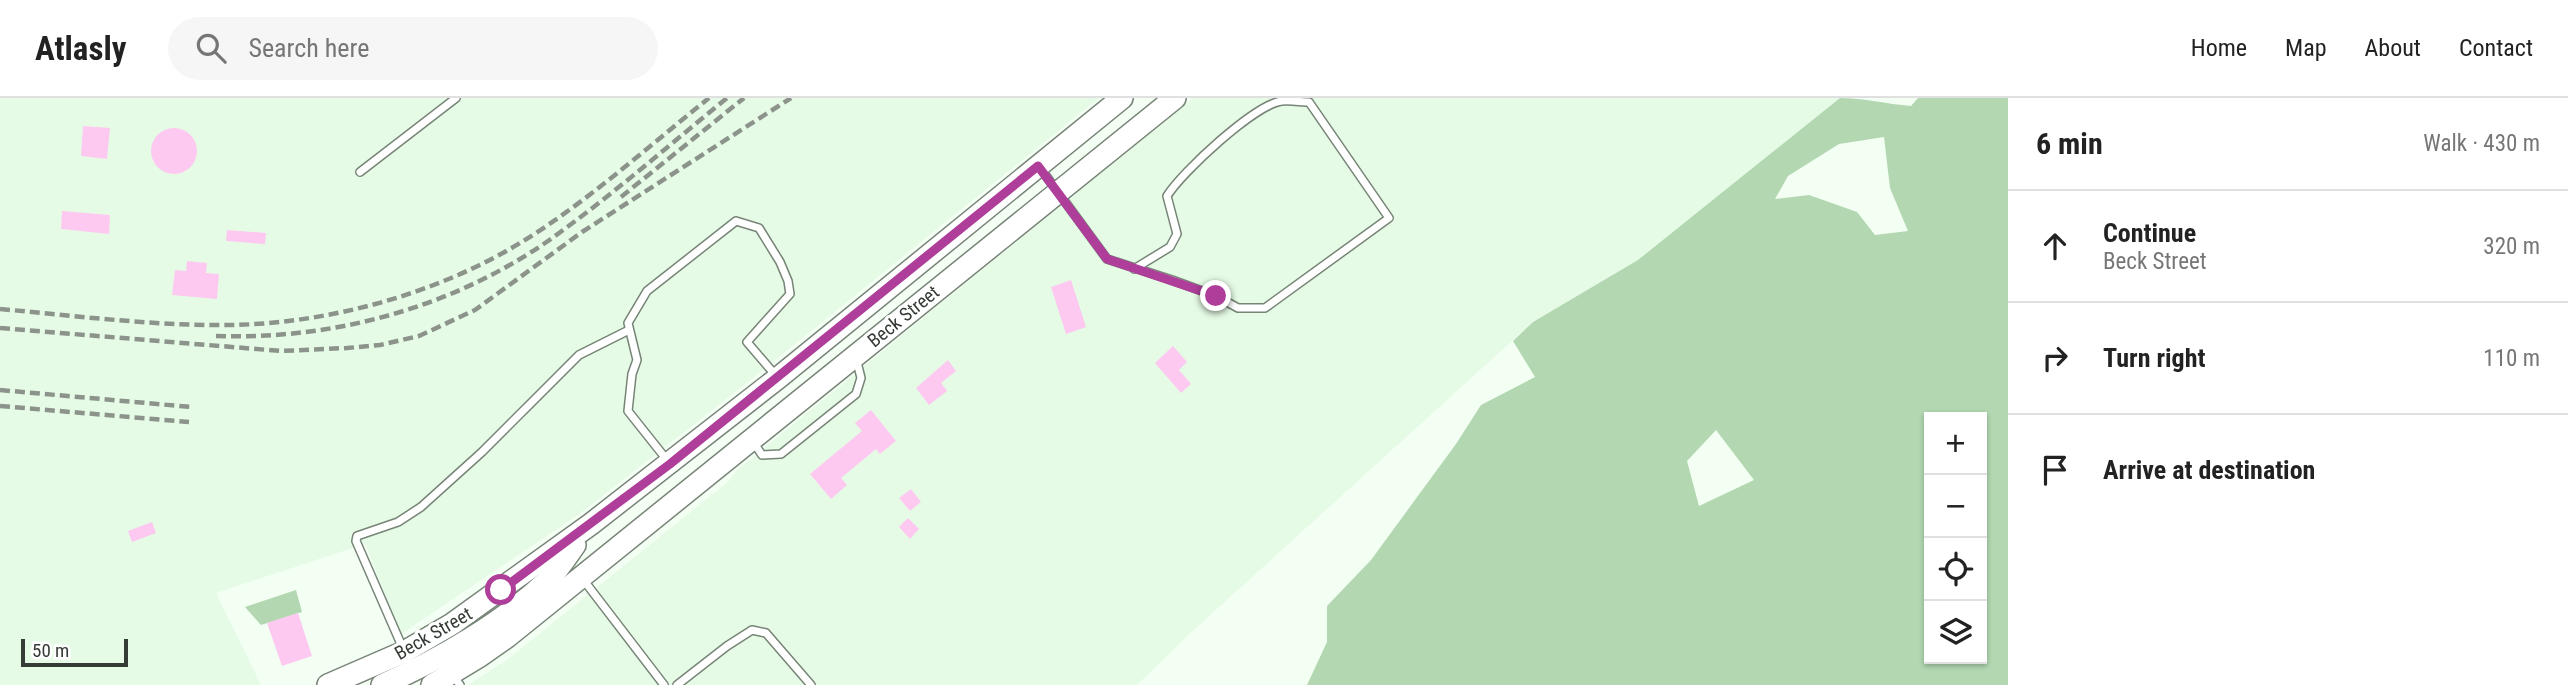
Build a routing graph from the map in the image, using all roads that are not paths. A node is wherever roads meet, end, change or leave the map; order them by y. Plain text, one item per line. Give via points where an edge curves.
1 (456, 98) edge
2 (1122, 98) edge
3 (1175, 98) edge
4 (1038, 166) junction
5 (360, 172) dead end
6 (1057, 192) junction
7 (1134, 269) junction
8 (629, 330) junction
9 (855, 354) junction
10 (778, 378) junction
11 (751, 439) junction
12 (670, 464) junction
13 (591, 524) junction
14 (581, 578) junction
15 (404, 652) junction
16 (456, 679) edge
17 (328, 685) edge
18 (382, 685) edge
19 (432, 685) edge
20 (664, 685) edge
21 (677, 685) edge
22 (811, 685) edge

1 - 5 lane
2 - 4 main road, Beck Street
3 - 6 main road, Beck Street
4 - 6 lane
4 - 10 main road, Beck Street
6 - 7 lane via 1107,259
6 - 9 main road, Beck Street
7 - 7 lane via 1238,307 1265,308 1389,218 1309,102 1280,101 1239,124 1178,179 1167,195 1177,234 1170,247
8 - 10 lane via 628,323 646,291 736,221 759,228 780,262 790,294 747,342
8 - 12 lane via 638,360 628,411
8 - 15 lane via 579,355 421,507 398,522 357,536
9 - 11 main road, Beck Street
9 - 11 lane via 861,378 856,394 781,454 762,455
10 - 12 main road, Beck Street
11 - 14 main road, Beck Street
12 - 13 main road, Beck Street
13 - 15 main road, Beck Street via 477,607
13 - 18 main road via 550,578 508,611 436,658
14 - 16 main road, Beck Street
14 - 20 lane
15 - 17 main road, Beck Street
16 - 19 main road, Beck Street
21 - 22 lane via 752,630 766,633

